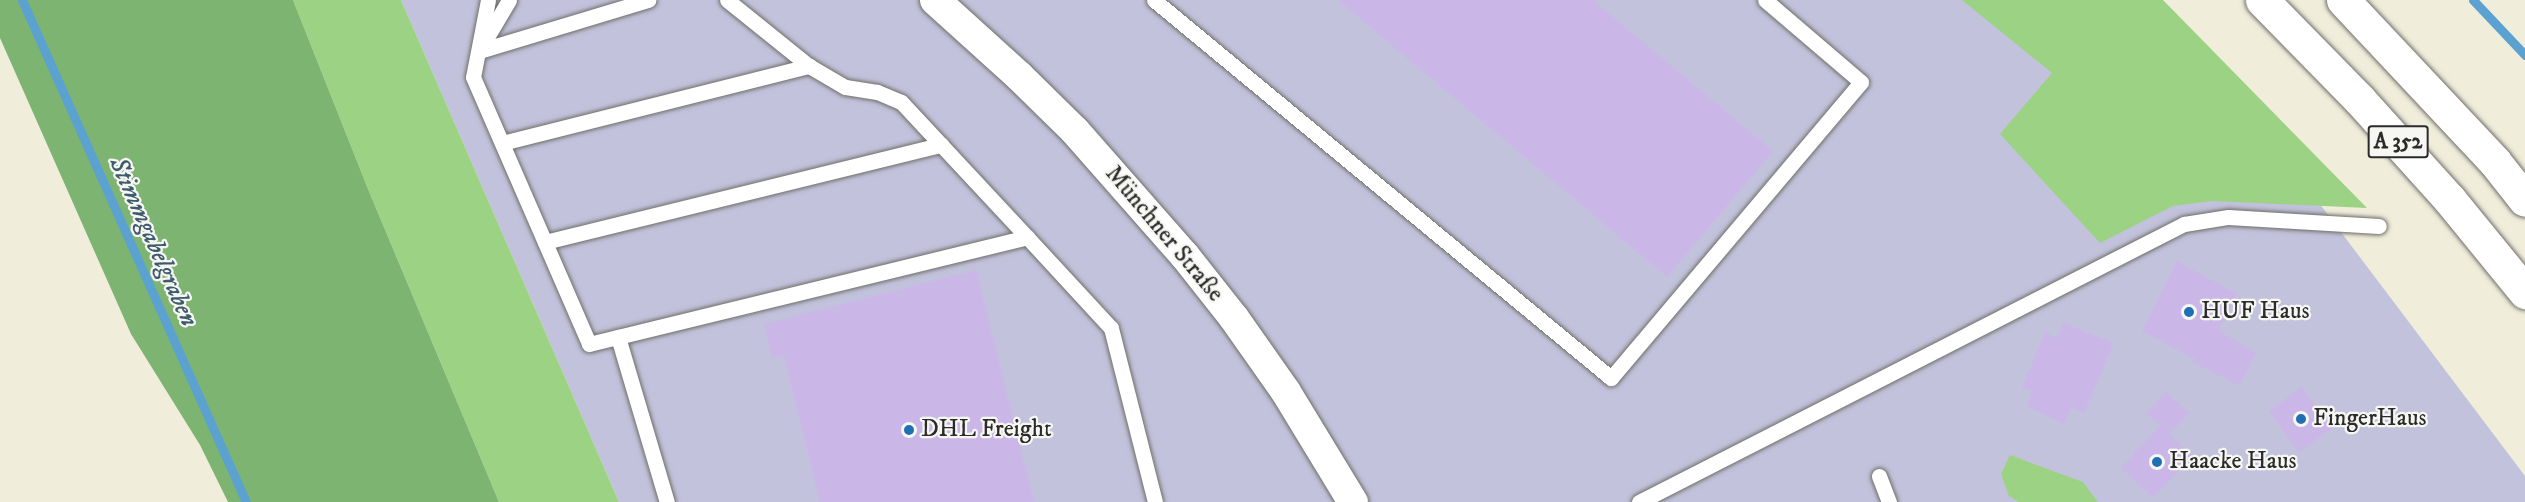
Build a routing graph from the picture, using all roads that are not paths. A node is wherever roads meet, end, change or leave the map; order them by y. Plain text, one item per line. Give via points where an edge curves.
1 (488, 0) edge
2 (509, 0) edge
3 (727, 0) edge
4 (935, 0) edge
5 (1154, 0) edge
6 (1765, 0) edge
7 (2262, 0) edge
8 (2343, 0) edge
9 (634, 2) edge
10 (479, 51) junction
11 (809, 66) junction
12 (502, 143) junction
13 (941, 145) junction
14 (2525, 200) edge
15 (2379, 226) dead end
16 (1027, 237) junction
17 (545, 242) junction
18 (2525, 292) edge
19 (618, 337) junction
20 (1879, 476) dead end
21 (667, 502) edge
22 (1155, 502) edge
23 (1353, 502) edge
24 (1639, 502) edge
25 (1889, 502) edge

1 - 10 lane
2 - 10 lane
3 - 11 lane
4 - 23 street, Münchner Straße via 1075,131 1185,256 1286,392
5 - 6 lane via 1611,378 1861,82
7 - 18 highway, A 352 via 2450,200
8 - 14 highway, A 352 via 2495,162
9 - 10 lane
10 - 12 lane via 473,77
11 - 12 lane
11 - 13 lane via 845,87 877,92 901,102
12 - 17 lane
13 - 16 lane
13 - 17 lane
15 - 24 lane via 2228,217 2184,224
16 - 19 lane
16 - 22 lane via 1111,328
17 - 19 lane via 589,344
19 - 21 lane
20 - 25 lane

